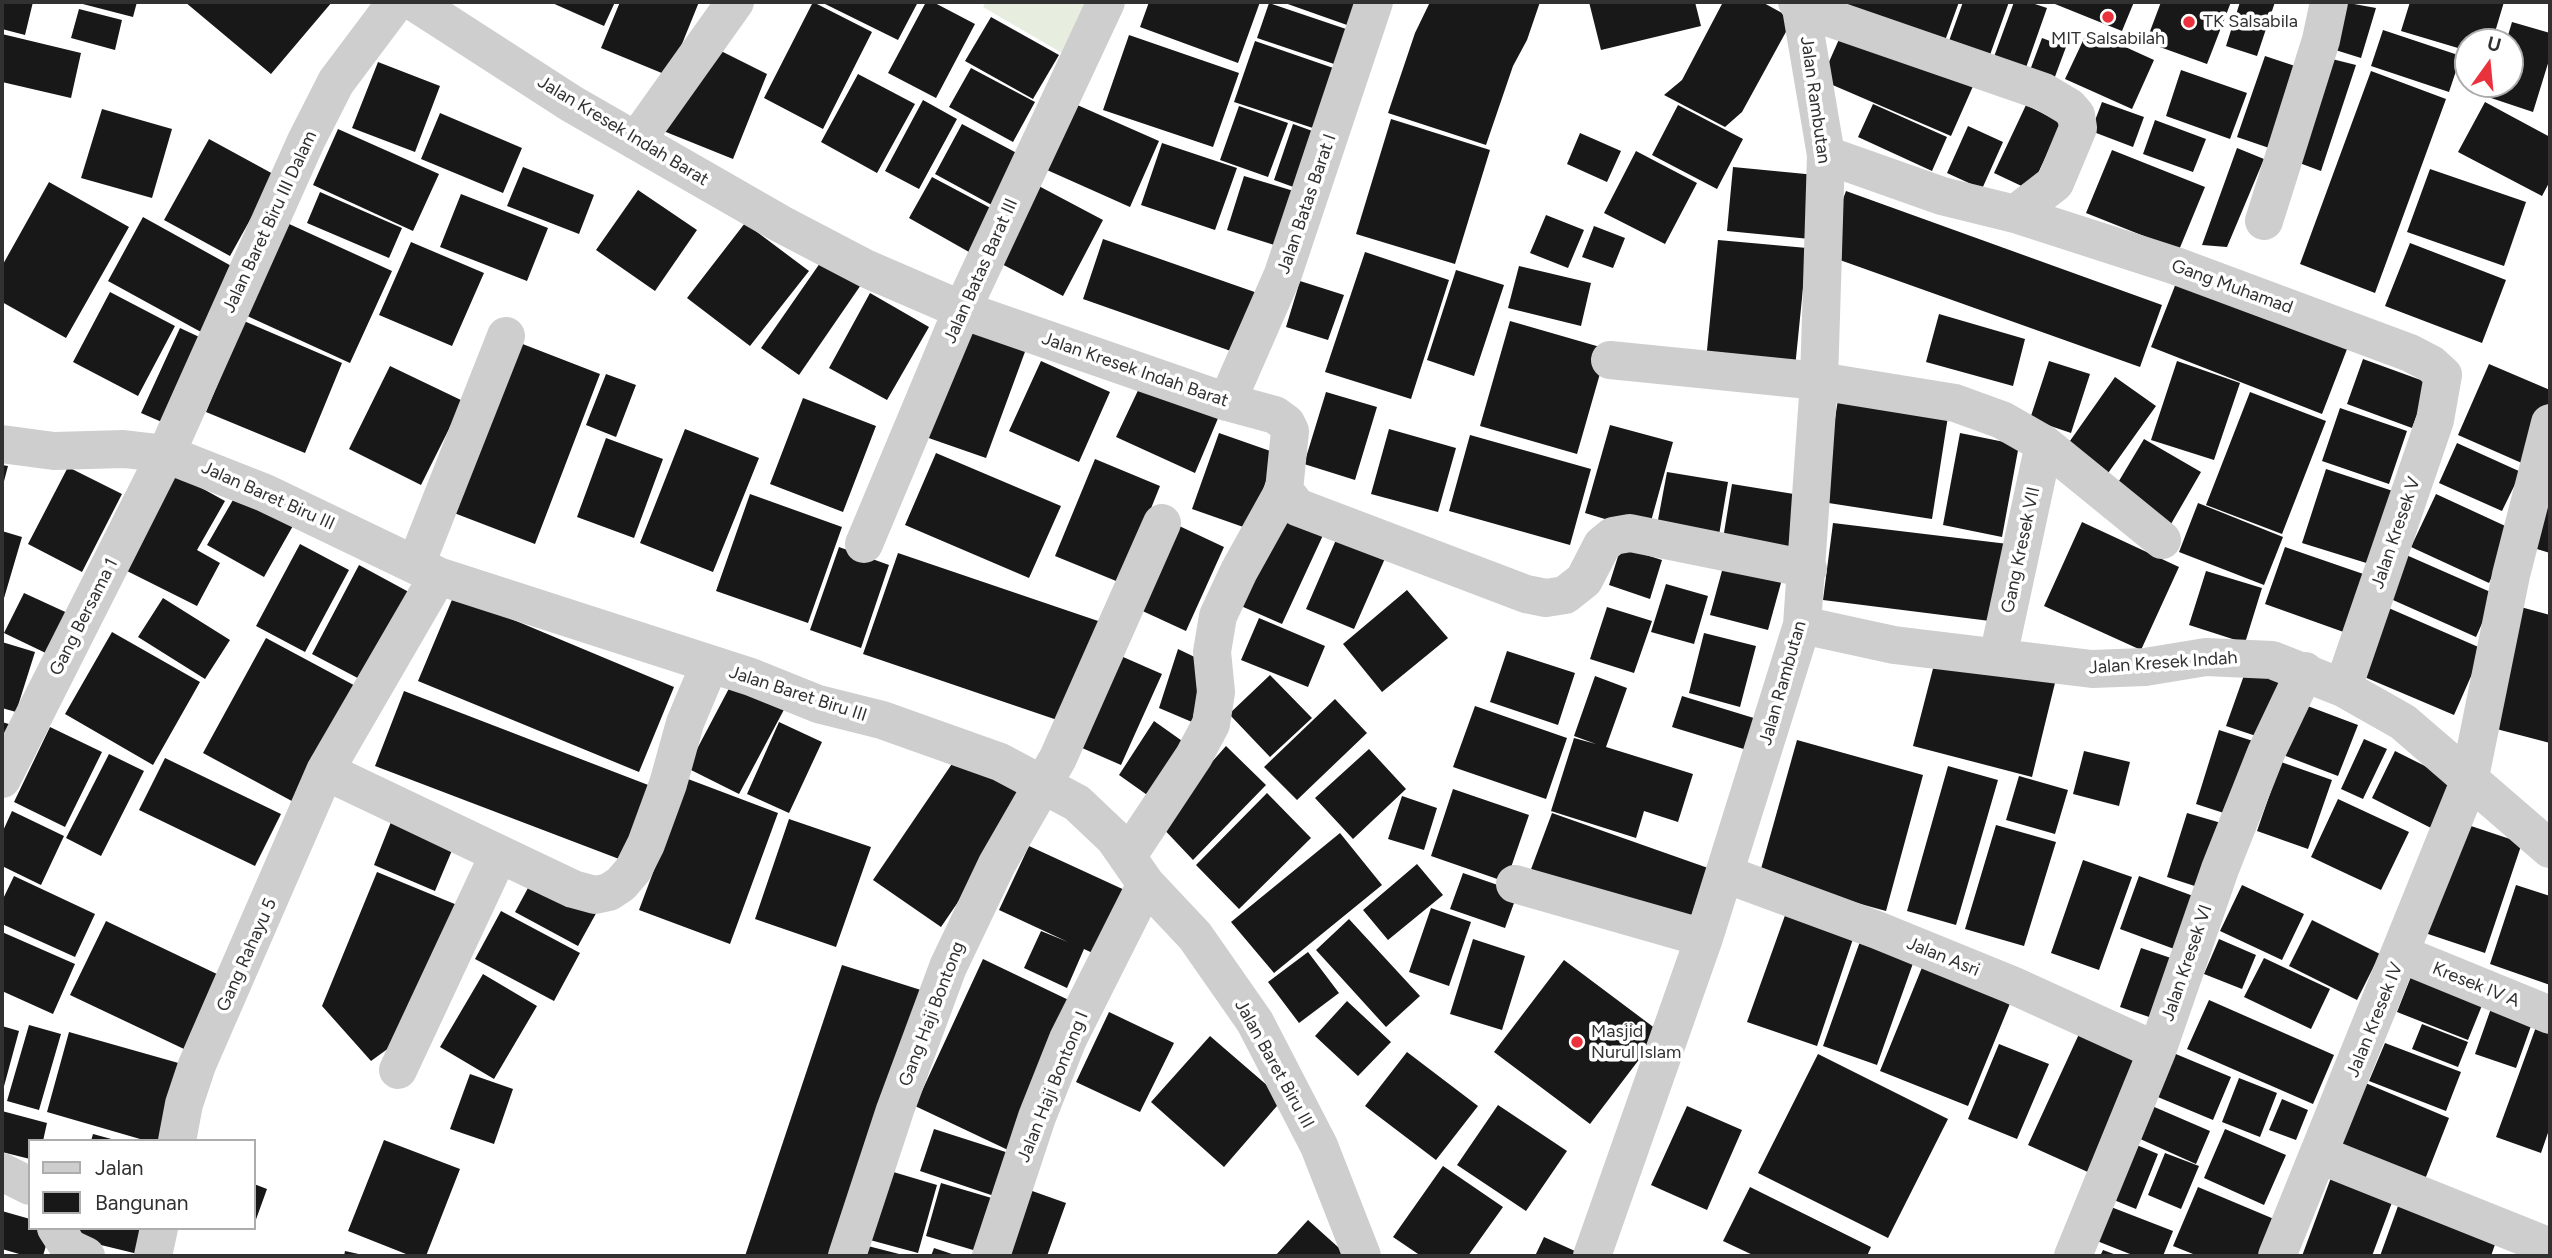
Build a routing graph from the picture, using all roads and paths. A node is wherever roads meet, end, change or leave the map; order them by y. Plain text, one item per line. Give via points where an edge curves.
1 (396, 2) edge
2 (414, 2) edge
3 (735, 2) edge
4 (1106, 2) edge
5 (1374, 2) edge
6 (2329, 2) edge
7 (1799, 5) edge
8 (636, 141) junction
9 (1826, 155) junction
10 (2015, 214) junction
11 (2264, 221) dead end
12 (962, 310) junction
13 (506, 336) dead end
14 (1610, 360) dead end
15 (2443, 375) joint
16 (1819, 381) junction
17 (1227, 402) junction
18 (2550, 423) edge
19 (2, 444) edge
20 (2043, 444) junction
21 (166, 454) junction
22 (1284, 489) junction
23 (1162, 523) dead end
24 (2162, 540) dead end
25 (864, 544) dead end
26 (1808, 569) junction
27 (427, 570) junction
28 (1802, 625) junction
29 (1998, 657) junction
30 (709, 666) junction
31 (2305, 671) junction
32 (2343, 688) junction
33 (326, 771) junction
34 (2, 779) edge
35 (2469, 782) junction
36 (1044, 785) junction
37 (2550, 849) edge
38 (499, 855) junction
39 (1136, 871) junction
40 (1725, 874) junction
41 (1515, 884) dead end
42 (1704, 938) junction
43 (2401, 954) junction
44 (2550, 1015) edge
45 (2157, 1051) junction
46 (398, 1069) dead end
47 (177, 1139) edge
48 (2320, 1155) junction
49 (2, 1172) edge
50 (28, 1185) edge
51 (57, 1230) edge
52 (159, 1230) edge
53 (2505, 1244) edge
54 (2550, 1247) edge
55 (86, 1256) edge
56 (153, 1256) edge
57 (847, 1256) edge
58 (991, 1256) edge
59 (1362, 1256) edge
60 (1592, 1256) edge
61 (2073, 1256) edge
62 (2277, 1256) edge

1 - 21 street, Jalan Baret Biru III Dalam via 336,82
2 - 8 street, Jalan Kresek Indah Barat
3 - 8 street
4 - 12 street, Jalan Batas Barat III
5 - 17 street, Jalan Batas Barat I via 1283,274
6 - 11 street
7 - 9 street, Jalan Rambutan
7 - 10 street via 2044,92 2069,107 2078,128 2055,183
8 - 12 street, Jalan Kresek Indah Barat via 781,224
9 - 10 street, Gang Muhamad via 1942,196
9 - 16 street, Jalan Rambutan
10 - 15 street, Gang Muhamad via 2176,266 2397,348
12 - 17 street, Jalan Kresek Indah Barat
12 - 25 street, Jalan Batas Barat III
13 - 27 street, Gang Rahayu 5
14 - 16 street
15 - 32 street, Jalan Kresek V via 2435,420
16 - 20 street via 1955,403 2002,421
16 - 26 street, Jalan Rambutan
17 - 22 street, Jalan Kresek Indah Barat via 1275,415 1286,423 1291,442
18 - 35 street, Jalan Kresek IV via 2511,575
19 - 21 street, Jalan Baret Biru III via 54,451 124,449
20 - 24 street
20 - 29 street, Gang Kresek VII
21 - 27 street, Jalan Baret Biru III via 265,493
21 - 34 street, Gang Bersama 1
22 - 26 street via 1297,507 1546,598 1564,595 1584,580 1602,545 1613,536 1630,533
22 - 39 street, Jalan Haji Bontong I via 1218,616 1212,652 1216,692 1211,724
23 - 36 street, Gang Haji Bontong
26 - 28 street, Jalan Rambutan
27 - 30 street, Jalan Baret Biru III
27 - 33 street, Gang Rahayu 5
28 - 29 street, Jalan Kresek Indah via 1894,645
28 - 40 street, Jalan Rambutan
29 - 31 street, Jalan Kresek Indah via 2092,669 2236,656 2272,660
30 - 36 street, Jalan Baret Biru III via 1000,762
30 - 38 street via 685,723 646,844 621,884 609,892 586,894
31 - 32 street, Jalan Kresek Indah
31 - 45 street, Jalan Kresek VI via 2220,869
32 - 35 street, Jalan Kresek Indah via 2403,722
33 - 38 street
33 - 47 street, Gang Rahayu 5 via 197,1065
35 - 37 street, Jalan Kresek Indah
35 - 43 street, Jalan Kresek IV
36 - 39 street, Jalan Baret Biru III via 1089,813
36 - 57 street, Gang Haji Bontong via 996,864 948,967
38 - 46 street
39 - 58 street, Jalan Haji Bontong I via 1037,1117
39 - 59 street, Jalan Baret Biru III via 1195,936 1255,1022 1319,1146
40 - 42 street, Jalan Rambutan
40 - 45 street, Jalan Asri via 1890,935
41 - 42 street
42 - 60 street, Jalan Rambutan
43 - 44 street, Kresek IV A
43 - 48 street, Jalan Kresek IV
45 - 61 street, Jalan Kresek VI
48 - 53 street
48 - 62 street, Jalan Kresek IV
49 - 50 street
51 - 55 street via 69,1248
52 - 56 street
53 - 54 street

